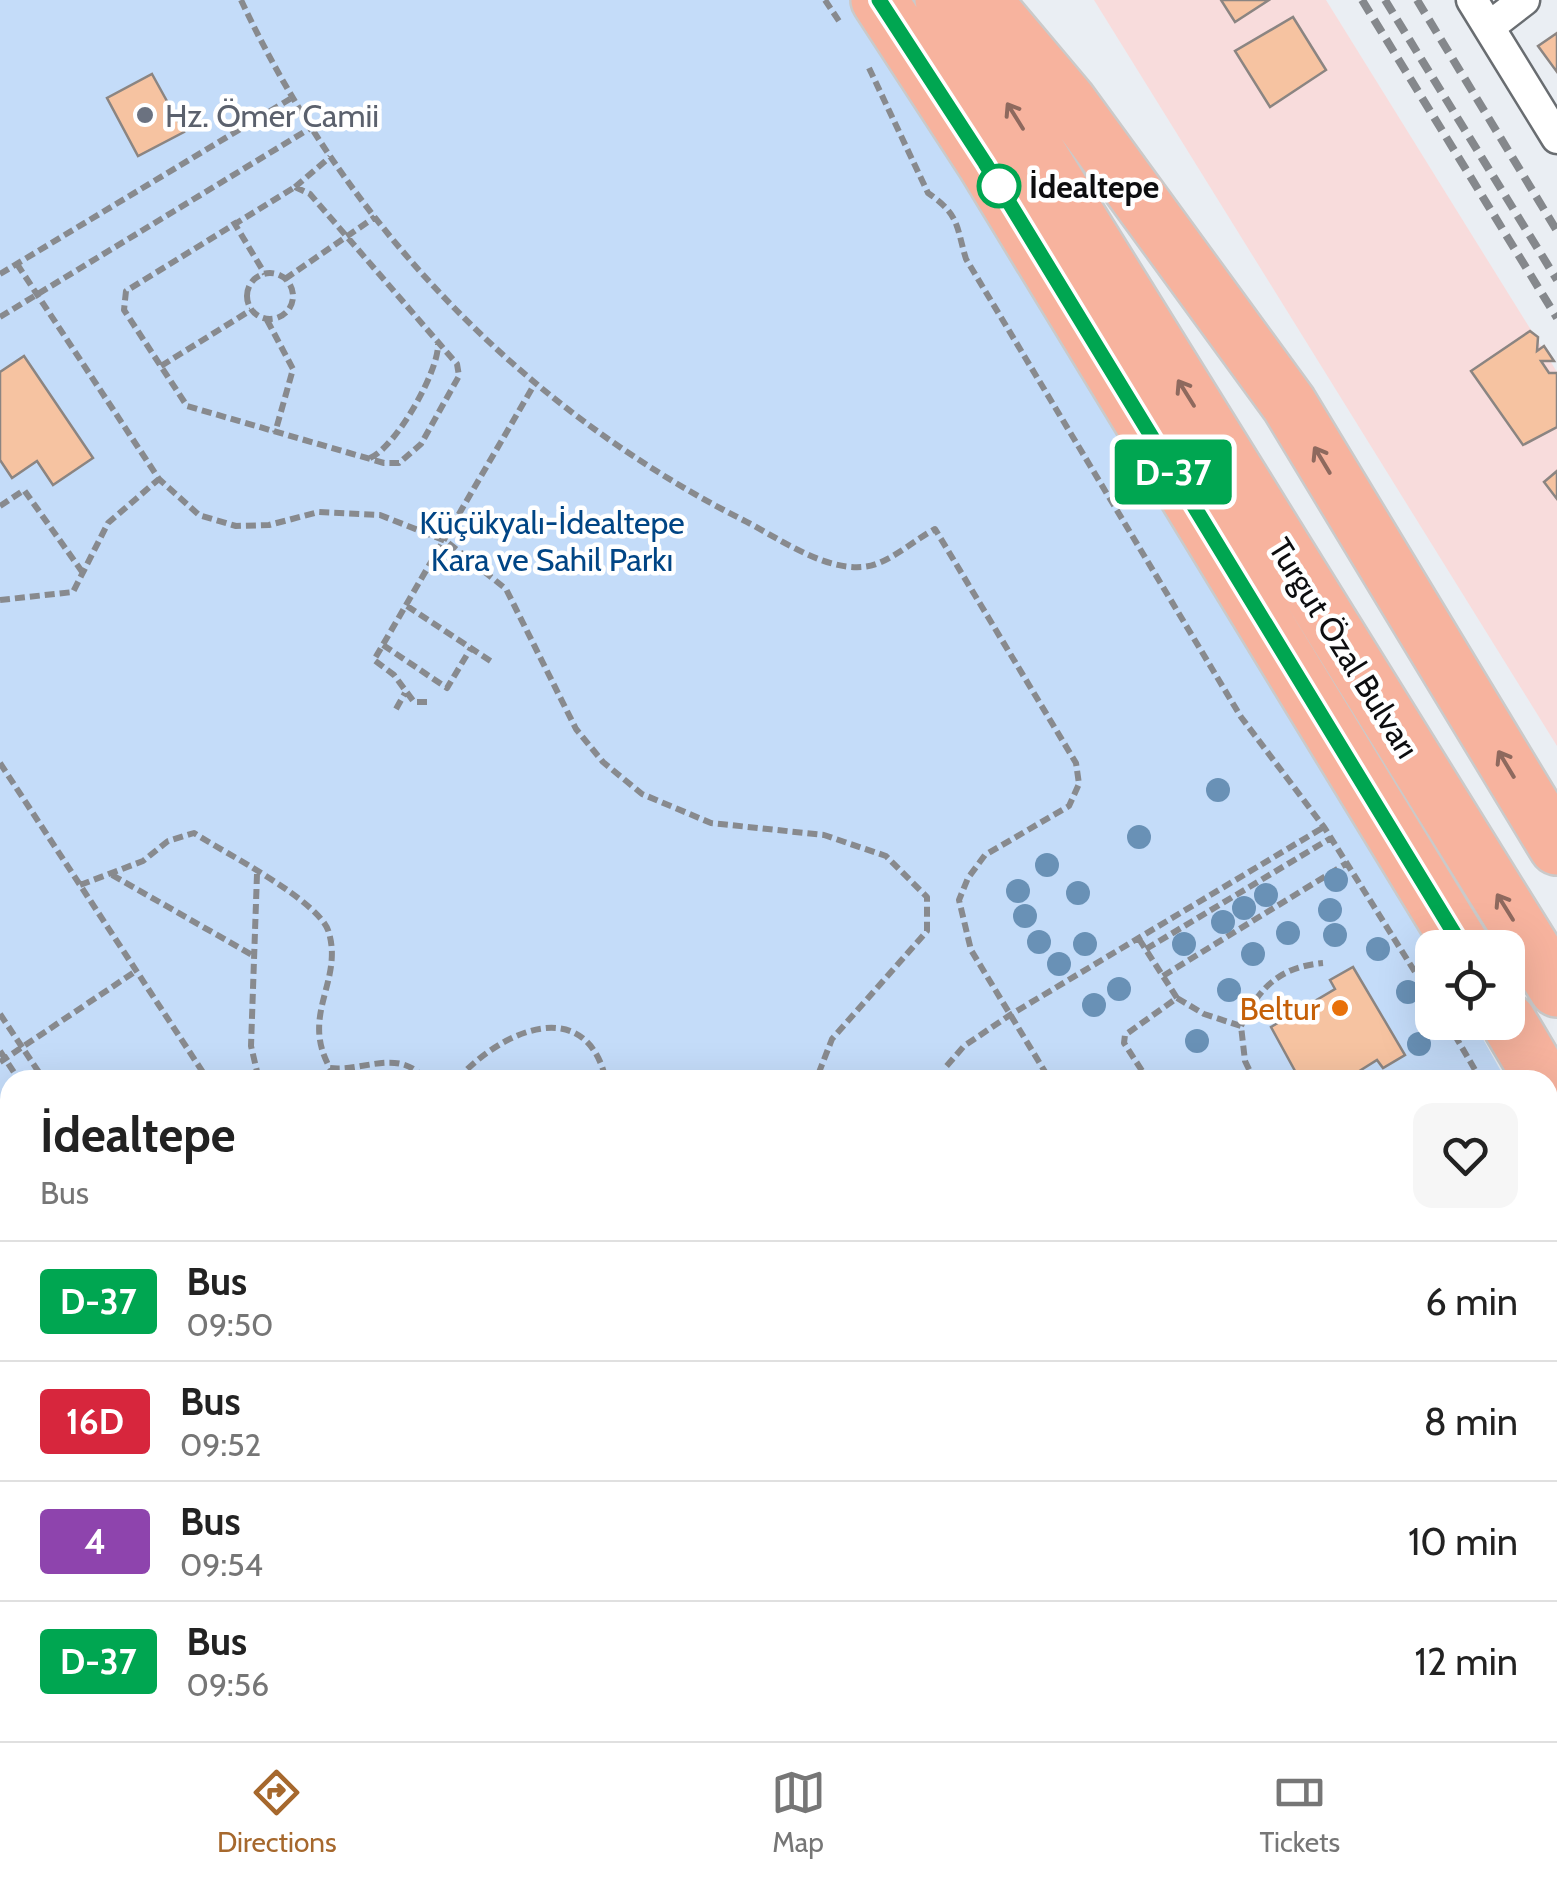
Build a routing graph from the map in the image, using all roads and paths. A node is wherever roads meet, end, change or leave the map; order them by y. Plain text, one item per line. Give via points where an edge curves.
1 (241, 0) edge
2 (825, 0) edge
3 (942, 0) edge
4 (983, 0) edge
5 (1472, 0) edge
6 (1524, 0) edge
7 (862, 15) edge
8 (1489, 28) junction
9 (865, 60) dead end
10 (291, 99) junction
11 (309, 128) junction
12 (1557, 138) edge
13 (330, 157) junction
14 (295, 187) junction
15 (376, 217) junction
16 (232, 221) junction
17 (348, 237) junction
18 (16, 264) junction
19 (0, 274) edge
20 (265, 274) junction
21 (285, 280) junction
22 (38, 294) junction
23 (250, 310) junction
24 (0, 318) edge
25 (268, 320) junction
26 (437, 340) junction
27 (161, 366) junction
28 (534, 385) junction
29 (276, 433) junction
30 (369, 458) junction
31 (160, 479) junction
32 (0, 506) edge
33 (446, 541) junction
34 (83, 573) junction
35 (0, 600) edge
36 (407, 606) junction
37 (383, 645) junction
38 (472, 648) junction
39 (492, 662) dead end
40 (406, 692) junction
41 (427, 702) dead end
42 (396, 709) dead end
43 (0, 763) edge
44 (1324, 827) junction
45 (1331, 838) junction
46 (1557, 847) edge
47 (1347, 863) junction
48 (257, 873) junction
49 (111, 874) junction
50 (80, 884) junction
51 (1452, 930) edge
52 (1138, 938) junction
53 (1146, 949) junction
54 (254, 956) junction
55 (1323, 964) dead end
56 (136, 971) junction
57 (1415, 972) edge
58 (1163, 976) junction
59 (1557, 989) edge
60 (1177, 998) junction
61 (0, 1014) edge
62 (1010, 1015) junction
63 (1241, 1026) junction
64 (1457, 1040) edge
65 (22, 1046) junction
66 (2, 1057) edge
67 (38, 1070) edge
68 (201, 1070) edge
69 (254, 1070) edge
70 (351, 1070) edge
71 (351, 1070) edge
72 (417, 1070) edge
73 (467, 1070) edge
74 (601, 1070) edge
75 (820, 1070) edge
76 (944, 1070) edge
77 (1044, 1070) edge
78 (1142, 1070) edge
79 (1249, 1070) edge
80 (1475, 1070) edge

1 - 10 path
2 - 7 path
59 -> 3 highway, Turgut Özal Bulvarı
46 -> 4 highway via 1289,404 1068,101
5 - 8 street
6 - 8 street
7 - 51 highway, Turgut Özal Bulvarı via 985,163
8 - 12 street
9 - 44 path via 928,193 959,223 966,259 1240,717
10 - 11 path
10 - 18 path
11 - 13 path
11 - 22 path
13 - 14 path
13 - 15 path
14 - 16 path
14 - 17 path via 310,194
15 - 17 path
15 - 28 path via 442,297
16 - 20 path
16 - 27 path via 121,300
17 - 21 path
17 - 26 path
18 - 19 path
18 - 22 path
20 - 21 path
20 - 23 path via 248,290
21 - 25 path via 293,301
22 - 24 path
22 - 31 path
23 - 25 path
23 - 27 path
25 - 29 path via 293,369
26 - 30 path via 438,362 412,408 386,448
26 - 30 path via 458,376 421,444 399,462
27 - 29 path via 187,406
28 - 33 path
28 - 62 path via 711,504 824,560 873,565 936,529 1076,763 1079,784 1069,806 985,855 959,900 971,950
29 - 30 path
31 - 33 path via 199,515 236,526 319,512 380,515
31 - 34 path via 108,524
32 - 34 path via 24,490
33 - 36 path
33 - 75 path via 506,589 576,729 642,794 711,822 824,835 886,856 927,897 927,931 832,1038
34 - 35 path via 73,592
36 - 37 path
36 - 38 path
37 - 38 path via 446,688
37 - 40 path via 374,660
38 - 39 path
40 - 41 path via 414,702
40 - 42 path
43 - 50 path
44 - 45 path
44 - 52 path
45 - 47 path
45 - 53 path
47 - 57 path
47 - 58 path
48 - 49 path via 194,833
48 - 54 path
48 - 71 path via 314,910 329,931 318,1047 330,1068
49 - 50 path
49 - 54 path
50 - 56 path
52 - 53 path
52 - 62 path
53 - 58 path
54 - 69 path
55 - 63 path via 1272,978
56 - 65 path
56 - 68 path
58 - 60 path
60 - 63 path
60 - 78 path via 1124,1035
61 - 65 path
62 - 76 path via 964,1046
62 - 77 path
63 - 79 path
64 - 80 path
65 - 66 path
65 - 67 path
70 - 72 path via 396,1062
73 - 74 path via 494,1044 526,1028 554,1028 588,1043

